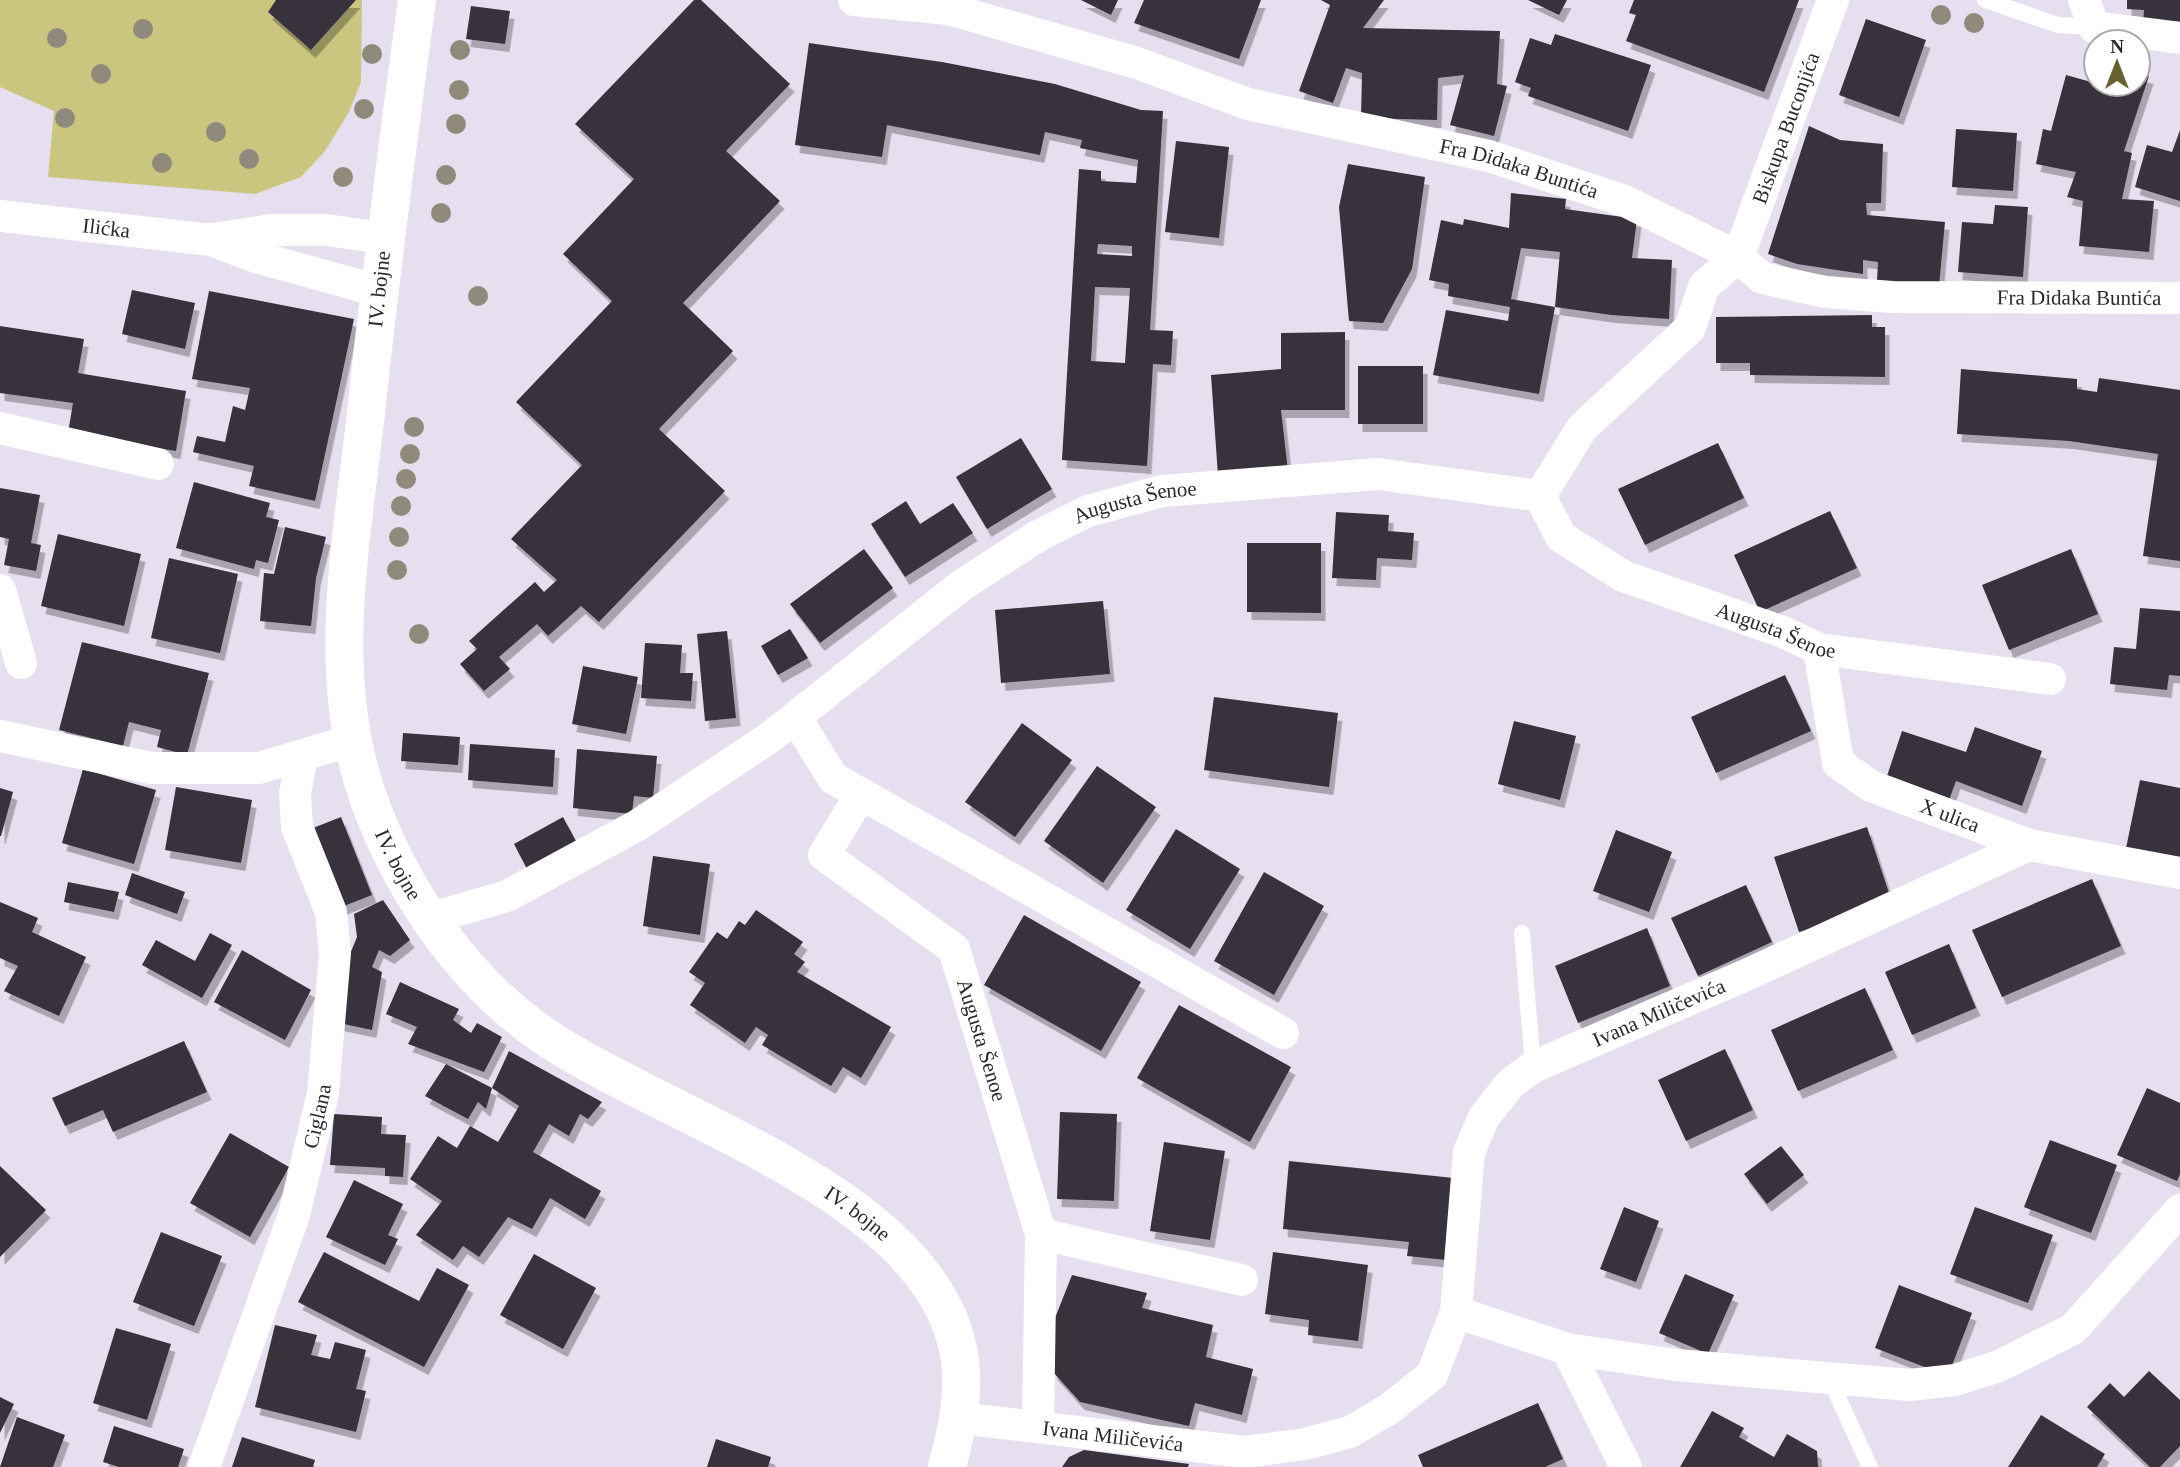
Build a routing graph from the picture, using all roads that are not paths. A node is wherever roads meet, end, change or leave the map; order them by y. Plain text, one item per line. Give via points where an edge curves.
1 (417, 0) edge
2 (853, 0) edge
3 (1833, 0) edge
4 (1985, 0) edge
5 (2089, 14) edge
6 (2180, 38) edge
7 (0, 216) edge
8 (384, 238) junction
9 (211, 240) junction
10 (1738, 257) junction
11 (379, 291) junction
12 (2180, 298) edge
13 (0, 428) edge
14 (158, 464) dead end
15 (1540, 496) junction
16 (0, 590) edge
17 (1819, 649) junction
18 (21, 663) dead end
19 (2050, 679) dead end
20 (796, 718) junction
21 (0, 736) edge
22 (354, 740) junction
23 (302, 756) junction
24 (861, 794) junction
25 (2029, 845) junction
26 (2180, 873) edge
27 (432, 918) junction
28 (1522, 933) dead end
29 (1283, 1033) dead end
30 (1533, 1067) junction
31 (2180, 1210) edge
32 (1041, 1234) junction
33 (1242, 1280) dead end
34 (1456, 1312) junction
35 (1567, 1349) junction
36 (1830, 1380) junction
37 (960, 1418) junction
38 (1038, 1426) junction
39 (204, 1467) edge
40 (947, 1467) edge
41 (1626, 1467) edge
42 (1870, 1467) edge

1 - 8 main road, IV. bojne
2 - 10 street, Fra Didaka Buntića via 949,9 1137,63 1248,104 1489,156 1625,201
3 - 10 street, Biskupa Buconjića
4 - 5 lane via 2058,24
5 - 6 street
7 - 9 street, Ilićka
8 - 9 street, Ilićka via 326,230 272,230
8 - 11 main road, IV. bojne
9 - 11 street, Ilićka
10 - 12 street, Fra Didaka Buntića via 1762,278 1825,292 1892,298
10 - 15 street via 1704,286 1690,328 1582,428
11 - 22 main road, IV. bojne via 346,599 345,688
13 - 14 street
15 - 17 street, Augusta Šenoe via 1561,537 1623,576
15 - 20 street, Augusta Šenoe via 1378,474 1161,491 1088,511 1038,536 962,585
16 - 18 street
17 - 19 street, Augusta Šenoe
17 - 25 street, X ulica via 1838,763 1871,786
20 - 24 street via 833,778
20 - 27 street, Augusta Šenoe via 638,825 507,896
21 - 23 street via 151,768 259,768
22 - 23 street
22 - 27 main road, IV. bojne via 368,796 387,842
23 - 39 street, Ciglana via 295,794 297,827 331,912 335,953 323,1093 294,1215
24 - 29 street
24 - 32 street, Augusta Šenoe via 824,855 954,949
25 - 26 street, X ulica
25 - 30 street, Ivana Miličevića
27 - 37 main road, IV. bojne via 458,957 494,997 532,1028 745,1141 849,1207 905,1254 934,1290 953,1332 961,1368
28 - 30 lane
30 - 34 street, Ivana Miličevića via 1511,1083 1484,1117 1469,1152
31 - 36 street via 2073,1329 2032,1351 1955,1380 1910,1385
32 - 33 street
32 - 38 street, Augusta Šenoe
34 - 35 street
34 - 38 street, Ivana Miličevića via 1432,1375 1350,1432 1244,1452
35 - 36 street
35 - 41 street
36 - 42 lane
37 - 38 street, Ivana Miličevića
37 - 40 main road, IV. bojne

